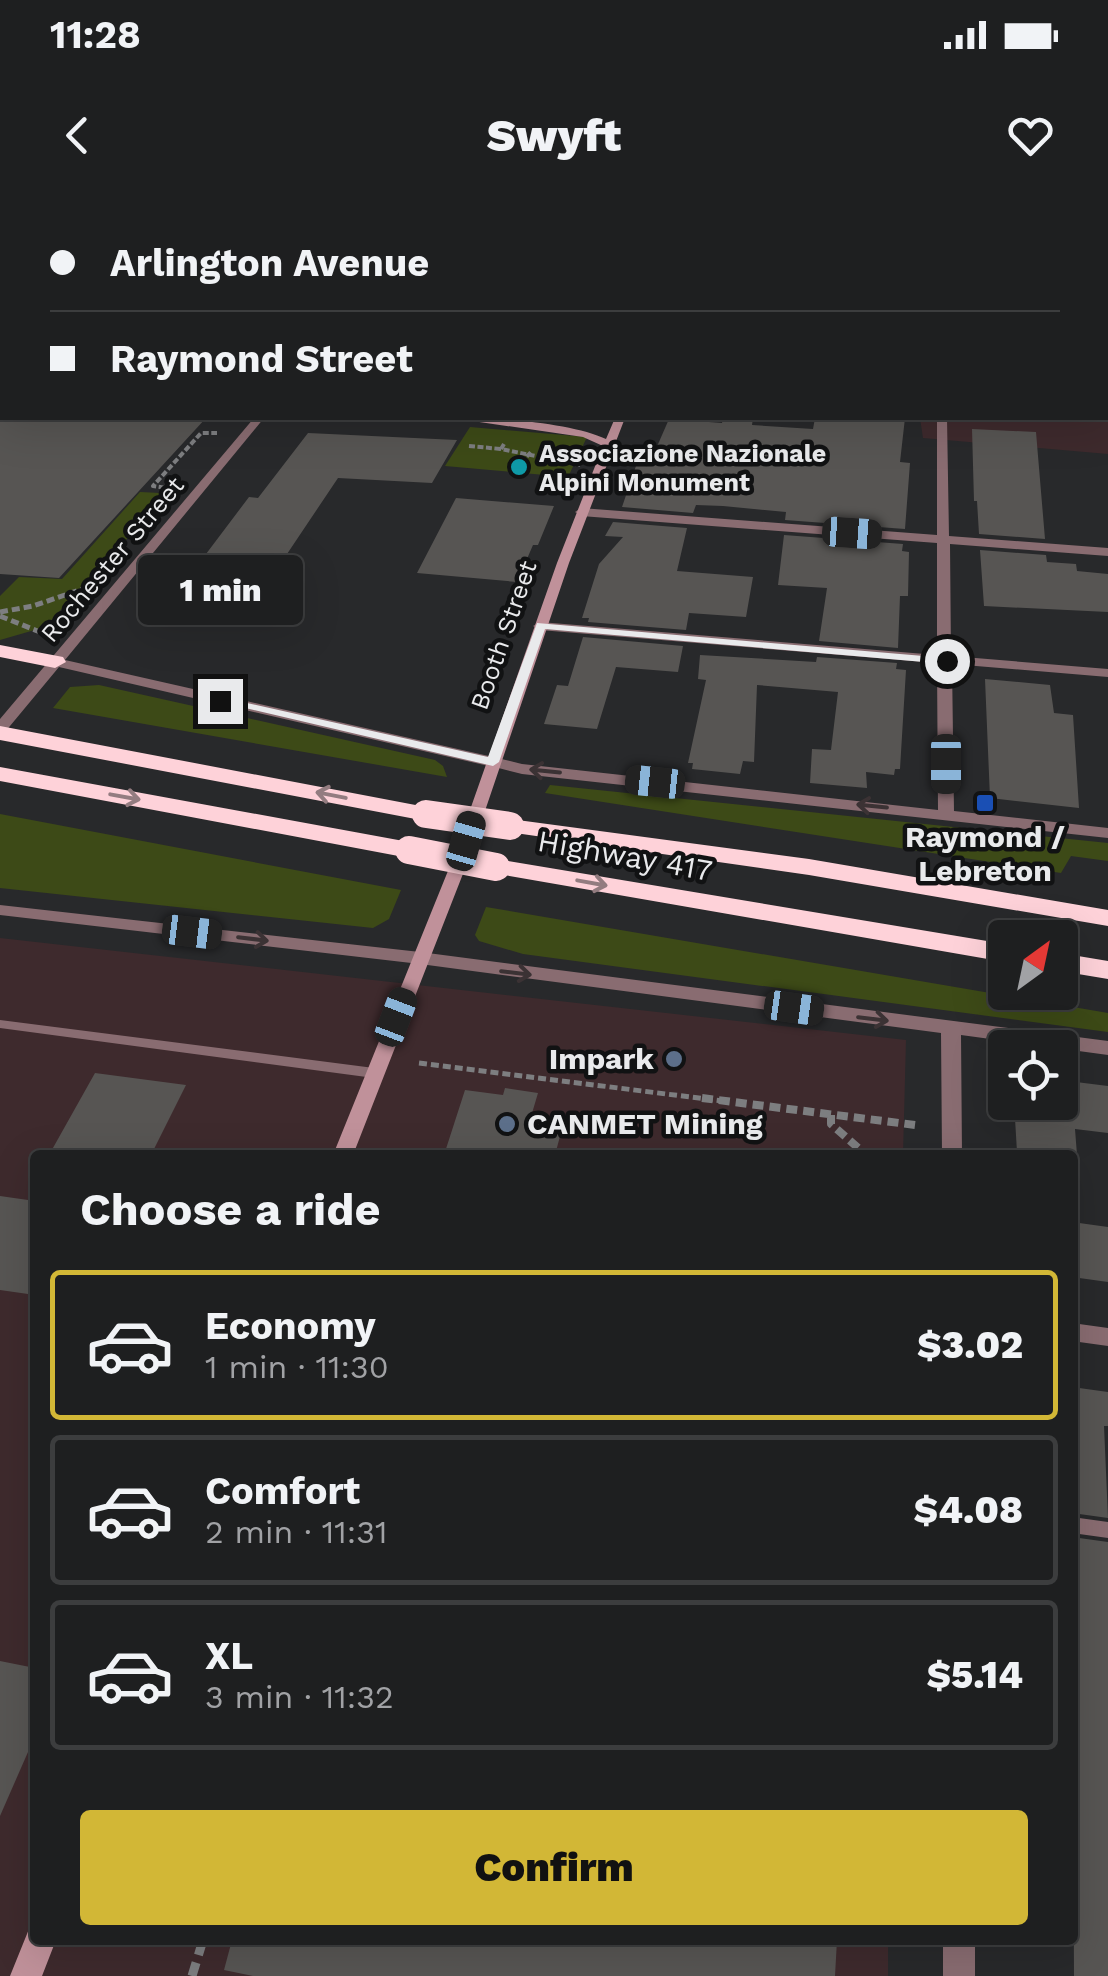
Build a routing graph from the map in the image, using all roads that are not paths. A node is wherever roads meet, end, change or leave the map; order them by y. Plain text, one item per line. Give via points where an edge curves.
1 (257, 420) edge
2 (474, 420) edge
3 (619, 420) edge
4 (942, 420) edge
5 (609, 445) junction
6 (581, 512) junction
7 (943, 540) junction
8 (1108, 552) edge
9 (540, 626) junction
10 (0, 651) edge
11 (947, 661) junction
12 (55, 662) junction
13 (1108, 673) edge
14 (0, 731) edge
15 (493, 762) junction
16 (0, 774) edge
17 (946, 814) junction
18 (1108, 832) edge
19 (809, 867) junction
20 (1108, 896) edge
21 (0, 910) edge
22 (1108, 918) edge
23 (988, 950) edge
24 (420, 958) junction
25 (1078, 965) edge
26 (1108, 970) edge
27 (0, 1024) edge
28 (952, 1029) junction
29 (1108, 1048) edge
30 (374, 1073) junction
31 (345, 1150) edge
32 (952, 1150) edge
33 (1078, 1333) edge
34 (1108, 1336) edge
35 (1078, 1526) edge
36 (1108, 1530) edge
37 (38, 1945) edge
38 (959, 1945) edge
39 (26, 1976) edge
40 (959, 1976) edge

1 - 12 street, Rochester Street
2 - 5 main road via 586,434
3 - 5 main road, Booth Street
4 - 7 street
5 - 6 main road, Booth Street
6 - 7 street
6 - 9 main road, Booth Street
7 - 8 street
7 - 11 street
9 - 11 street
9 - 15 main road, Booth Street
10 - 12 highway
11 - 13 street
11 - 17 street
12 - 14 street, Rochester Street
12 - 15 street
19 -> 14 highway, bridge via 426,814
17 -> 15 street
15 - 24 main road, Booth Street
16 -> 23 highway, Highway 417, bridge
17 - 18 street
19 - 20 highway
19 - 22 highway
21 -> 24 street
24 -> 28 street
24 - 30 main road, Booth Street
25 - 26 highway
27 - 30 lane
28 - 29 street
28 - 32 street
30 - 31 main road, Booth Street
33 - 34 street
35 - 36 lane
37 - 39 main road
38 - 40 street

